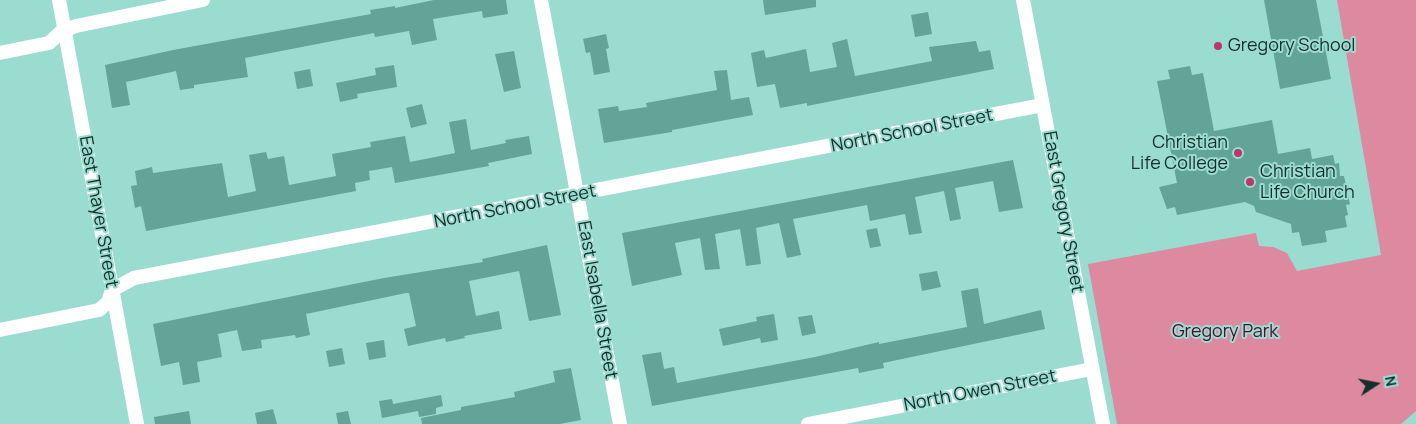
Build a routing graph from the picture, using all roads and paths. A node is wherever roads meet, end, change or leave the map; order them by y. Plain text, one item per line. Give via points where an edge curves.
1 (59, 0) edge
2 (203, 0) edge
3 (541, 0) edge
4 (1023, 0) edge
5 (64, 30) junction
6 (0, 53) edge
7 (1044, 105) junction
8 (578, 196) junction
9 (112, 290) junction
10 (0, 330) edge
11 (1092, 369) junction
12 (137, 424) edge
13 (620, 424) edge
14 (808, 424) edge
15 (1103, 424) edge

1 - 5 street, East Thayer Street
2 - 5 street
3 - 8 street, East Isabella Street
4 - 7 street, East Gregory Street
5 - 6 street via 49,43
5 - 9 street, East Thayer Street
7 - 8 street, North School Street
7 - 11 street, East Gregory Street
8 - 9 street, North School Street via 134,278
8 - 13 street, East Isabella Street
9 - 10 street, North School Street via 108,302 99,310
9 - 12 street, East Thayer Street
11 - 14 street, North Owen Street
11 - 15 street, East Gregory Street

